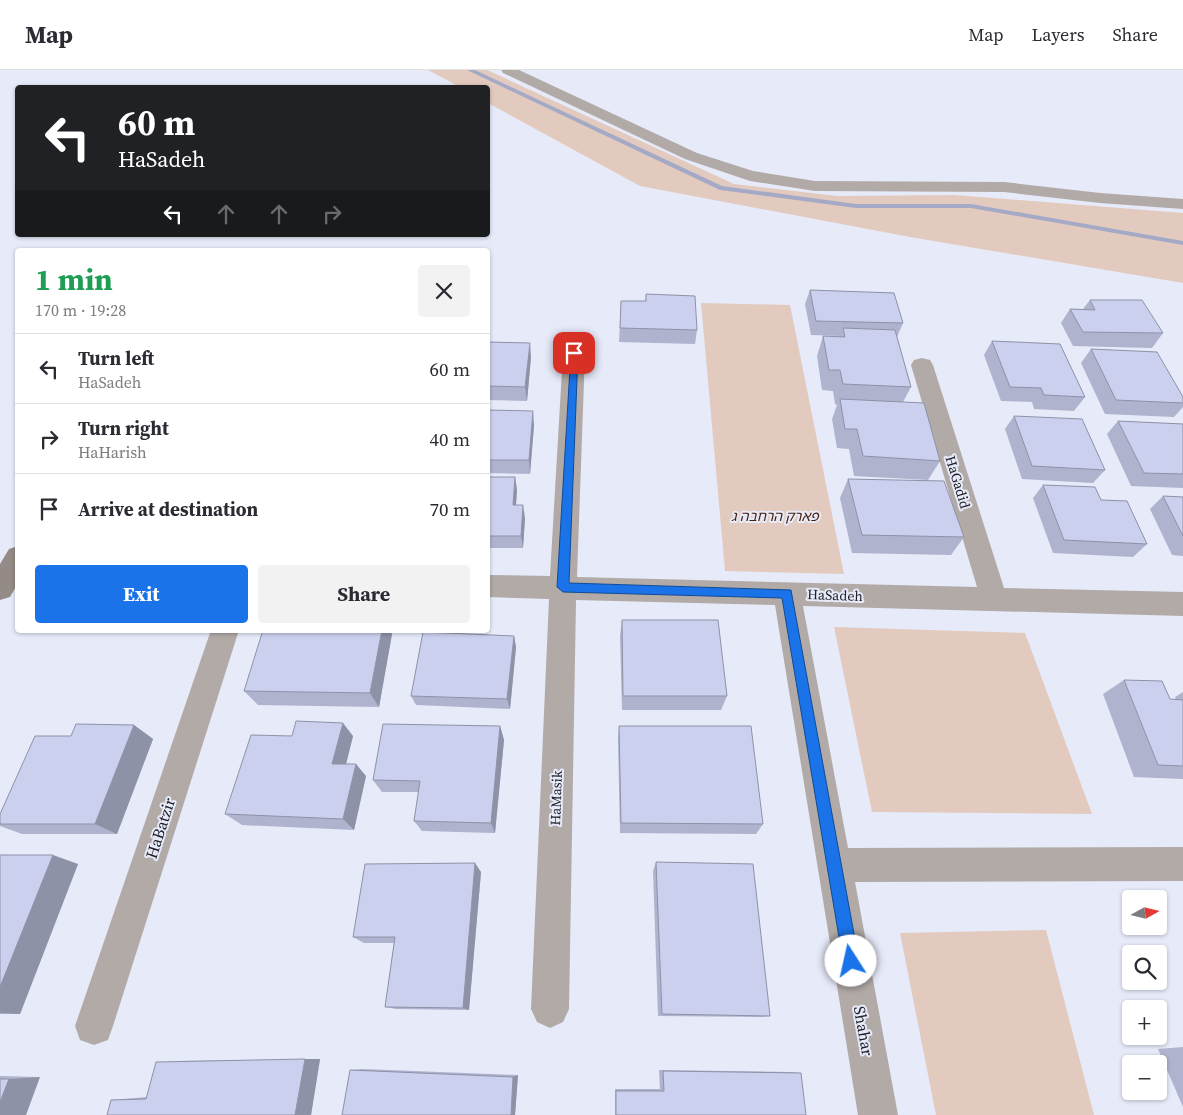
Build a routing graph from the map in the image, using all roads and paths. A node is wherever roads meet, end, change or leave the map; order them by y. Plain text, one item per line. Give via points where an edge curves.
1 (508, 70) edge
2 (1183, 204) edge
3 (574, 353) dead end
4 (922, 365) dead end
5 (490, 586) edge
6 (563, 587) junction
7 (787, 593) junction
8 (994, 599) junction
9 (1183, 604) edge
10 (224, 633) edge
11 (1183, 864) edge
12 (834, 865) junction
13 (550, 1009) dead end
14 (94, 1026) dead end
15 (878, 1115) edge

1 - 2 street via 691,156 750,176 815,186 1004,186
3 - 6 street, HaMasik
4 - 8 street, HaGadid
5 - 6 street, HaSadeh
6 - 7 street, HaSadeh
6 - 13 street, HaMasik
7 - 8 street, HaSadeh
7 - 12 street, Shahar
8 - 9 street, HaSadeh
10 - 14 street, HaBatzir
11 - 12 street
12 - 15 street, Shahar

